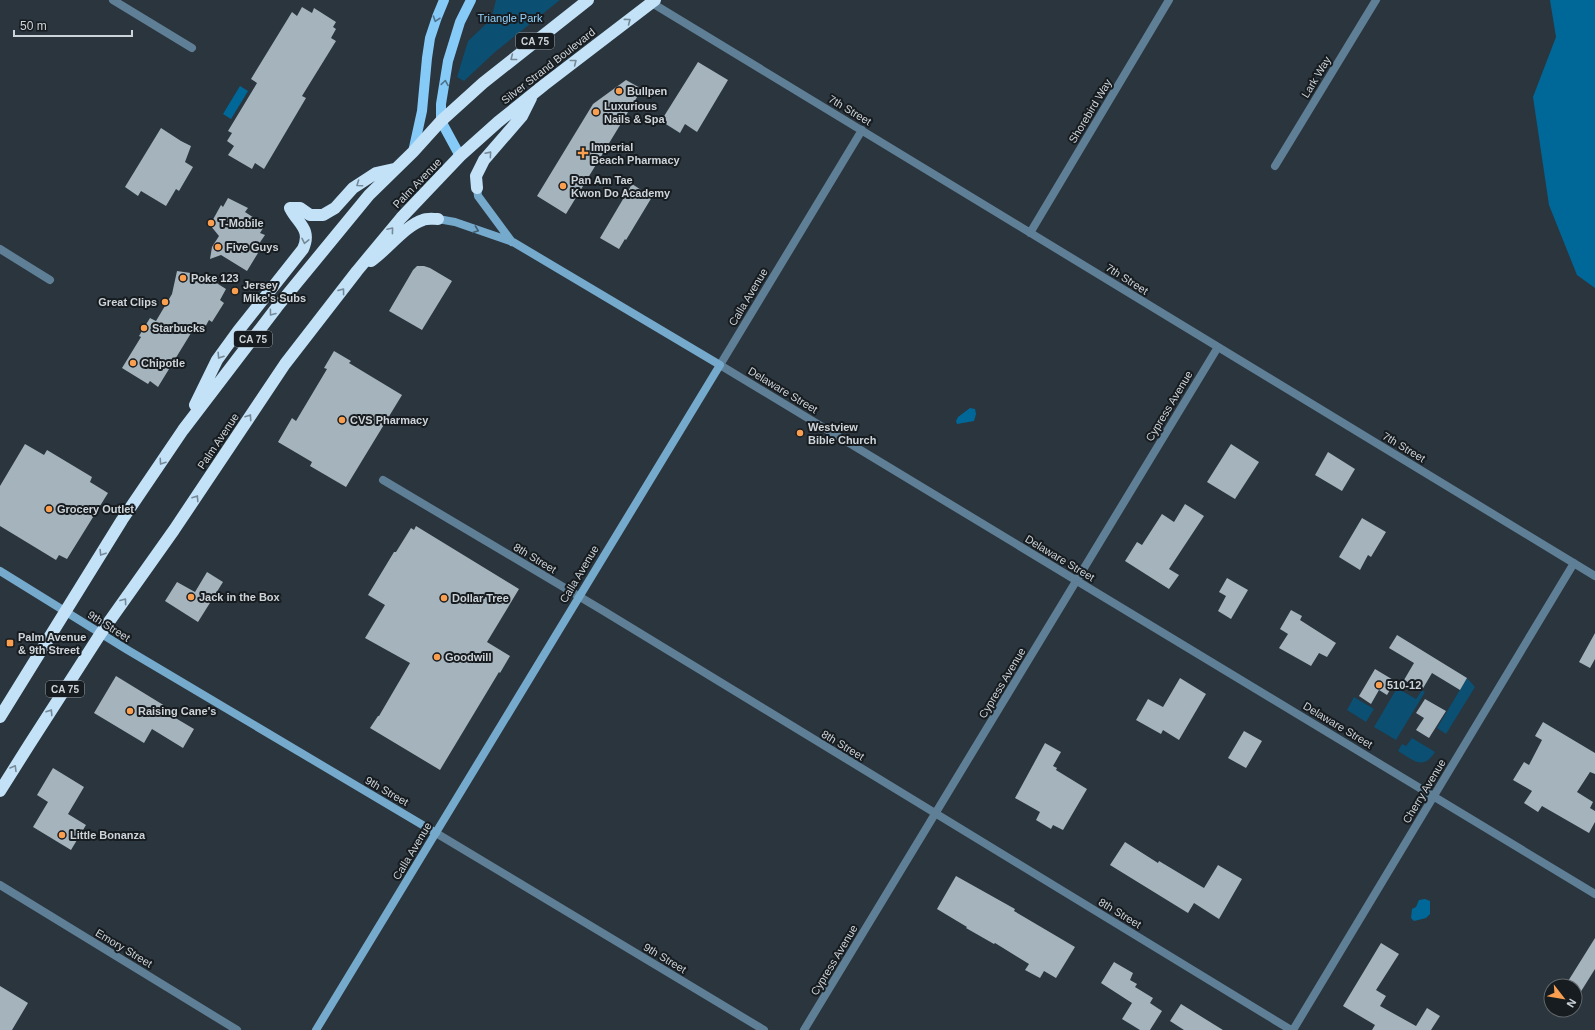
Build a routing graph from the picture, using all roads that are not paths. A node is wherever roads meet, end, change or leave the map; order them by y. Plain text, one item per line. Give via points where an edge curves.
1 (113, 0) edge
2 (444, 0) edge
3 (471, 0) edge
4 (588, 0) edge
5 (1169, 0) edge
6 (1376, 0) edge
7 (652, 1) edge
8 (192, 48) dead end
9 (533, 95) junction
10 (441, 121) junction
11 (862, 130) junction
12 (412, 152) junction
13 (460, 156) junction
14 (1275, 166) dead end
15 (394, 169) junction
16 (477, 188) joint
17 (438, 219) joint
18 (1030, 232) junction
19 (513, 242) junction
20 (0, 249) edge
21 (357, 271) junction
22 (50, 280) dead end
23 (1218, 347) junction
24 (720, 364) junction
25 (184, 430) junction
26 (383, 480) dead end
27 (1574, 563) junction
28 (0, 571) edge
29 (1595, 576) edge
30 (1076, 580) junction
31 (579, 597) junction
32 (66, 612) junction
33 (101, 633) junction
34 (0, 717) edge
35 (0, 791) edge
36 (1434, 797) junction
37 (935, 814) junction
38 (436, 833) junction
39 (0, 885) edge
40 (1595, 894) edge
41 (237, 1030) edge
42 (316, 1030) edge
43 (764, 1030) edge
44 (804, 1030) edge
45 (1292, 1030) edge

1 - 8 street
2 -> 12 main road via 430,38 422,111
10 -> 3 main road via 448,61 460,22
4 -> 10 highway, CA 75 via 500,68
5 - 18 street, Shorebird Way
6 - 14 street, Lark Way
9 -> 7 highway, Silver Strand Boulevard / CA 75
7 - 11 street, 7th Street
9 - 13 highway, Silver Strand Boulevard / CA 75
16 -> 9 highway via 476,176 484,160 522,116
10 - 12 highway, CA 75
10 - 13 main road
11 - 18 street, 7th Street
11 - 24 street, Calla Avenue
12 - 15 highway, CA 75
21 -> 13 highway, Palm Avenue / CA 75 via 401,218
15 -> 25 highway, CA 75 via 368,195 277,307
15 -> 25 highway via 376,173 353,188 335,208 323,215 310,215 300,208 290,208 306,231 303,249 217,360
16 - 19 street, Delaware Street via 478,196
17 -> 19 street, Delaware Street via 455,222
17 - 21 highway via 424,219 413,224 383,253
18 - 23 street, 7th Street
19 - 24 street, Delaware Street
20 - 22 street
33 -> 21 highway, Palm Avenue / CA 75 via 174,530 285,364
23 - 27 street, 7th Street
23 - 30 street, Cypress Avenue
24 - 30 street, Delaware Street
24 - 31 street, Calla Avenue
25 -> 32 highway, CA 75 via 122,520
26 - 31 street, 8th Street
27 - 29 street, 7th Street
27 - 36 street, Cherry Avenue
28 - 32 street, 9th Street
30 - 36 street, Delaware Street
30 - 37 street, Cypress Avenue
31 - 37 street, 8th Street
31 - 38 street, Calla Avenue
32 - 33 street, 9th Street
32 - 34 highway, CA 75
35 -> 33 highway, Palm Avenue / CA 75
33 - 38 street, 9th Street
36 - 40 street, Delaware Street
36 - 45 street, Cherry Avenue
37 - 44 street, Cypress Avenue
37 - 45 street, 8th Street
38 - 42 street, Calla Avenue
38 - 43 street, 9th Street
39 - 41 street, Emory Street

